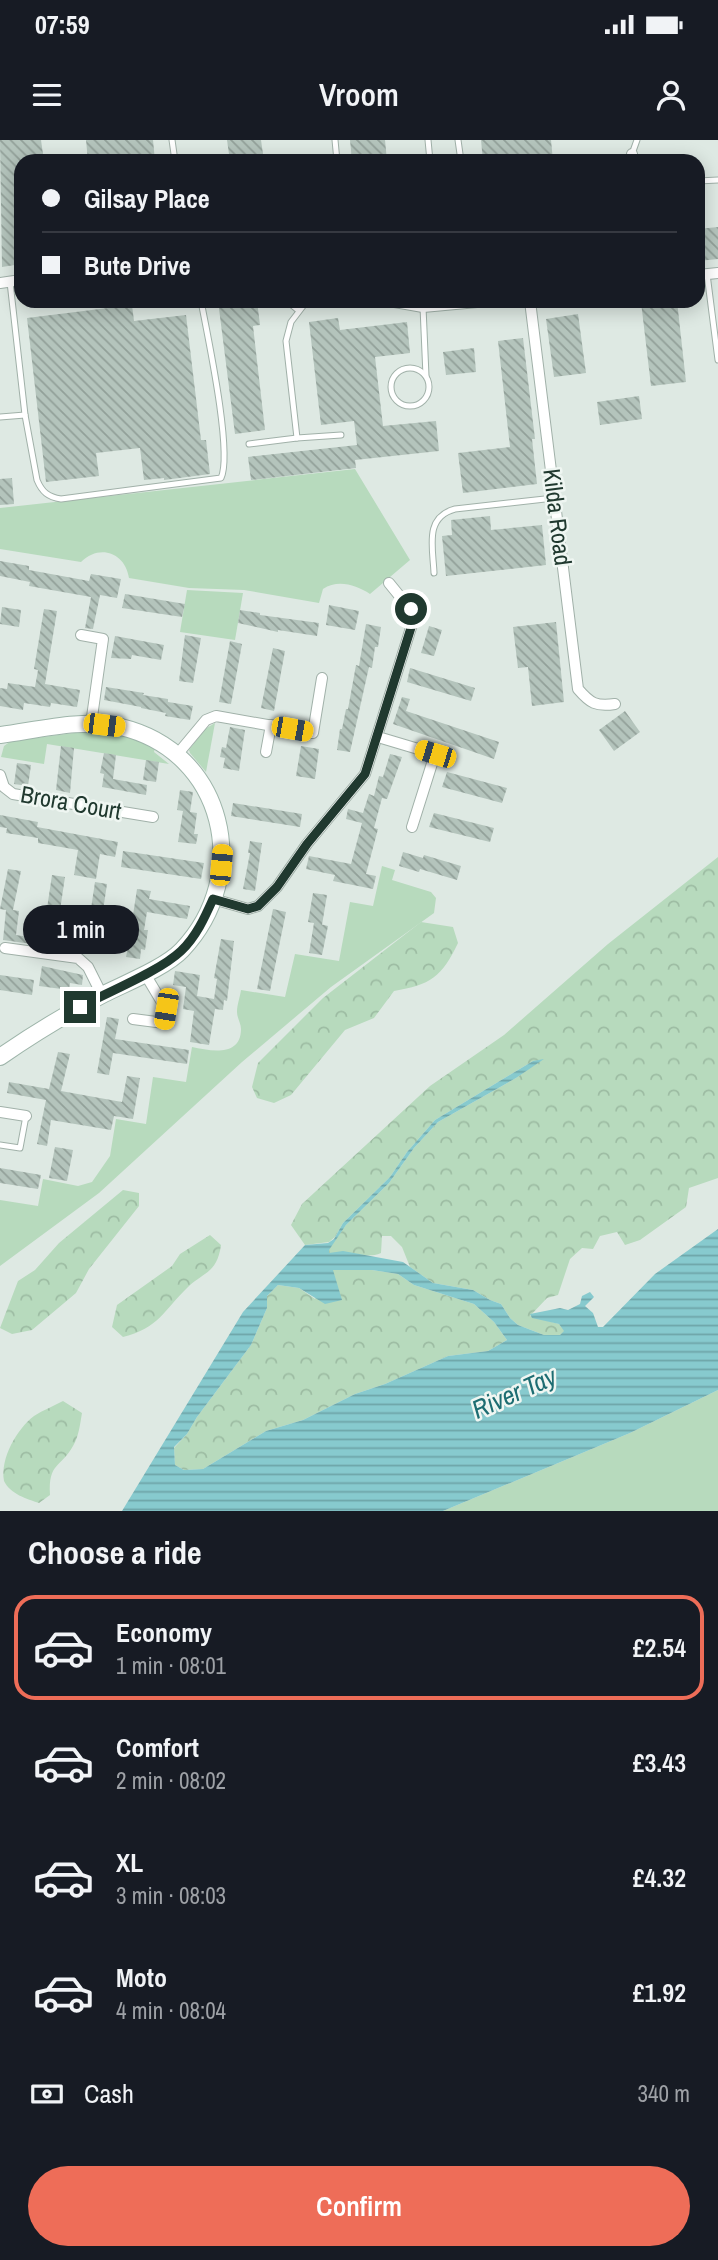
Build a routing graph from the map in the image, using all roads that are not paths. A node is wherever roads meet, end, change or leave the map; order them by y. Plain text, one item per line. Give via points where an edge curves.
1 (708, 274) edge
2 (10, 282) edge
3 (202, 308) edge
4 (296, 308) edge
5 (423, 308) edge
6 (531, 308) edge
7 (298, 310) joint
8 (718, 360) edge
9 (426, 376) junction
10 (25, 415) junction
11 (0, 417) edge
12 (341, 435) dead end
13 (297, 438) junction
14 (249, 444) dead end
15 (554, 498) junction
16 (434, 573) dead end
17 (389, 583) dead end
18 (82, 635) dead end
19 (322, 678) dead end
20 (615, 704) dead end
21 (91, 724) junction
22 (271, 725) junction
23 (0, 735) edge
24 (378, 737) junction
25 (266, 752) dead end
26 (176, 755) junction
27 (0, 775) edge
28 (153, 817) dead end
29 (412, 827) dead end
30 (213, 899) junction
31 (5, 948) dead end
32 (145, 974) junction
33 (102, 996) junction
34 (133, 1019) dead end
35 (0, 1057) edge
36 (0, 1112) edge
37 (26, 1116) joint
38 (0, 1145) edge

1 - 8 lane
2 - 10 lane
3 - 10 lane via 219,397 225,467 221,478 76,498 50,497 37,480
4 - 7 lane
5 - 9 lane
6 - 15 street, Kilda Road
7 - 13 lane via 286,341
9 - 9 lane via 414,368 397,373 391,384 396,401 408,407 422,403 429,385
10 - 11 lane
12 - 13 lane
13 - 14 lane
15 - 16 lane via 442,514 434,525
15 - 20 street, Kilda Road via 578,689 590,703
17 - 24 street via 415,615
18 - 21 street via 103,639
19 - 22 street via 313,733
21 - 23 street
21 - 26 street via 136,732
22 - 25 street
22 - 26 street via 216,716 206,720
24 - 29 street via 435,754
24 - 30 street via 365,774 268,897 248,909
26 - 30 street via 203,784 219,822 222,858
27 - 28 street, Brora Court via 13,794
30 - 32 street via 180,952
31 - 33 street via 79,958
32 - 33 street
32 - 34 street via 166,1009 164,1023
33 - 35 street
36 - 37 street
37 - 38 lane via 20,1149

